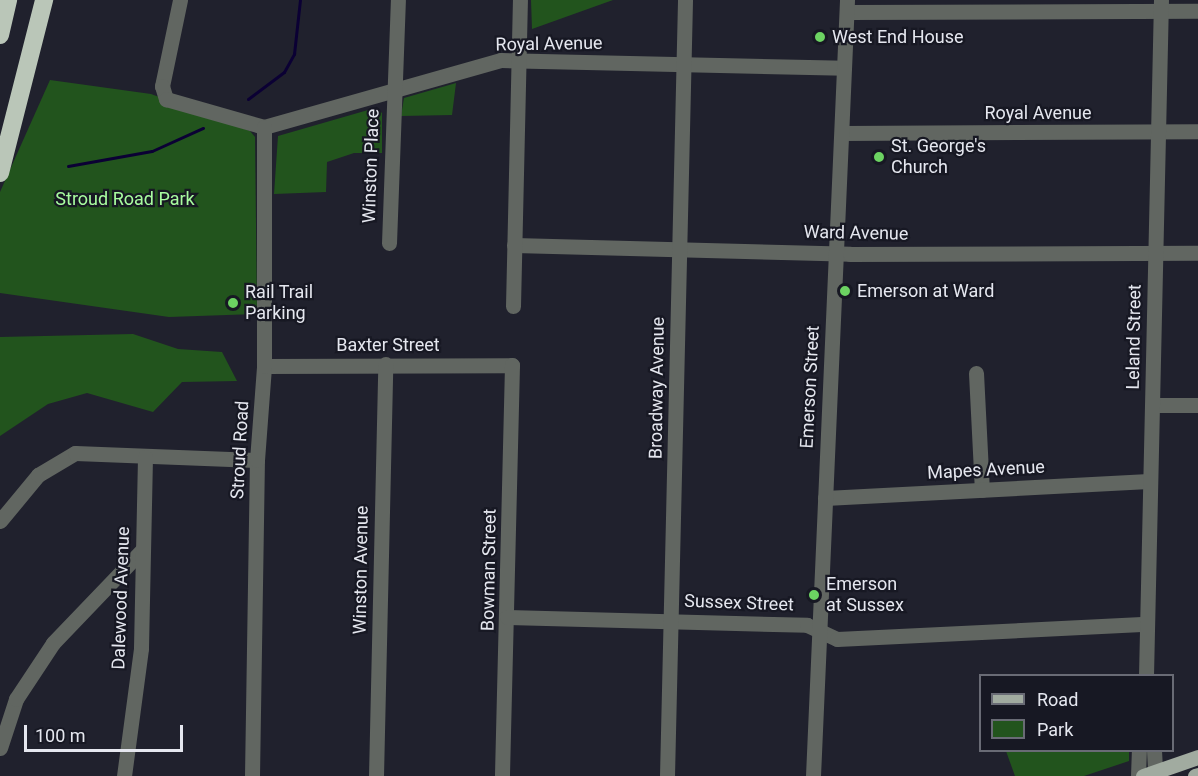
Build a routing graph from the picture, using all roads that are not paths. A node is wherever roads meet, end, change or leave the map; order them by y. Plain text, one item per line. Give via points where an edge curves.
1 (8, 0) edge
2 (44, 0) edge
3 (180, 0) edge
4 (398, 0) edge
5 (520, 0) edge
6 (685, 0) edge
7 (1161, 5) edge
8 (847, 6) edge
9 (1198, 11) edge
10 (0, 35) edge
11 (519, 60) junction
12 (683, 64) junction
13 (844, 68) junction
14 (394, 91) junction
15 (264, 127) junction
16 (1198, 131) edge
17 (1159, 132) junction
18 (842, 133) junction
19 (0, 173) edge
20 (389, 243) dead end
21 (514, 245) junction
22 (680, 248) junction
23 (836, 253) junction
24 (1155, 253) junction
25 (1198, 253) edge
26 (513, 306) dead end
27 (385, 364) junction
28 (512, 364) joint
29 (264, 366) junction
30 (976, 373) dead end
31 (1153, 405) junction
32 (1198, 405) edge
33 (146, 457) junction
34 (257, 460) junction
35 (1149, 481) junction
36 (982, 490) junction
37 (825, 498) junction
38 (0, 521) edge
39 (143, 549) junction
40 (507, 617) junction
41 (671, 621) junction
42 (1146, 624) junction
43 (819, 630) junction
44 (1146, 674) edge
45 (0, 748) edge
46 (1139, 752) edge
47 (1154, 752) edge
48 (1198, 757) edge
49 (1152, 775) edge
50 (124, 776) edge
51 (252, 776) edge
52 (376, 776) edge
53 (502, 776) edge
54 (667, 776) edge
55 (813, 776) edge
56 (1138, 776) edge

1 - 10 highway
2 - 19 highway
3 - 15 street via 162,86 166,99
4 - 14 street, Winston Place
5 - 11 street
6 - 12 street, Broadway Avenue
7 - 8 street
7 - 9 street
7 - 17 street, Leland Street
8 - 13 street, Emerson Street
11 - 12 street, Royal Avenue
11 - 14 street, Royal Avenue via 501,60
11 - 21 street
12 - 13 street, Royal Avenue
12 - 22 street, Broadway Avenue
13 - 18 street, Emerson Street
14 - 15 street, Royal Avenue
14 - 20 street, Winston Place
15 - 29 street, Stroud Road
16 - 17 street, Royal Avenue
17 - 18 street, Royal Avenue
17 - 24 street, Leland Street
18 - 23 street, Emerson Street
21 - 22 street, Ward Avenue
21 - 26 street
22 - 23 street, Ward Avenue
22 - 41 street, Broadway Avenue
23 - 24 street, Ward Avenue
23 - 37 street, Emerson Street
24 - 25 street, Ward Avenue
24 - 31 street, Leland Street
27 - 28 street, Baxter Street
27 - 29 street, Baxter Street
27 - 52 street, Winston Avenue
28 - 40 street, Bowman Street
29 - 34 street, Stroud Road
30 - 36 street
31 - 32 street
31 - 35 street, Leland Street
33 - 34 street
33 - 38 street via 75,453 63,458 38,475
33 - 39 street, Dalewood Avenue
34 - 51 street, Stroud Road
35 - 36 street, Mapes Avenue
35 - 42 street, Leland Street
36 - 37 street, Mapes Avenue
37 - 43 street, Emerson Street
39 - 45 street via 53,643 16,699
39 - 50 street, Dalewood Avenue via 141,648
40 - 41 street, Sussex Street
40 - 53 street, Bowman Street
41 - 43 street, Sussex Street via 807,625
41 - 54 street, Broadway Avenue
42 - 43 street, Sussex Street via 837,639
42 - 44 street, Leland Street
43 - 55 street, Emerson Street
46 - 56 street
47 - 49 street
48 - 49 main road

